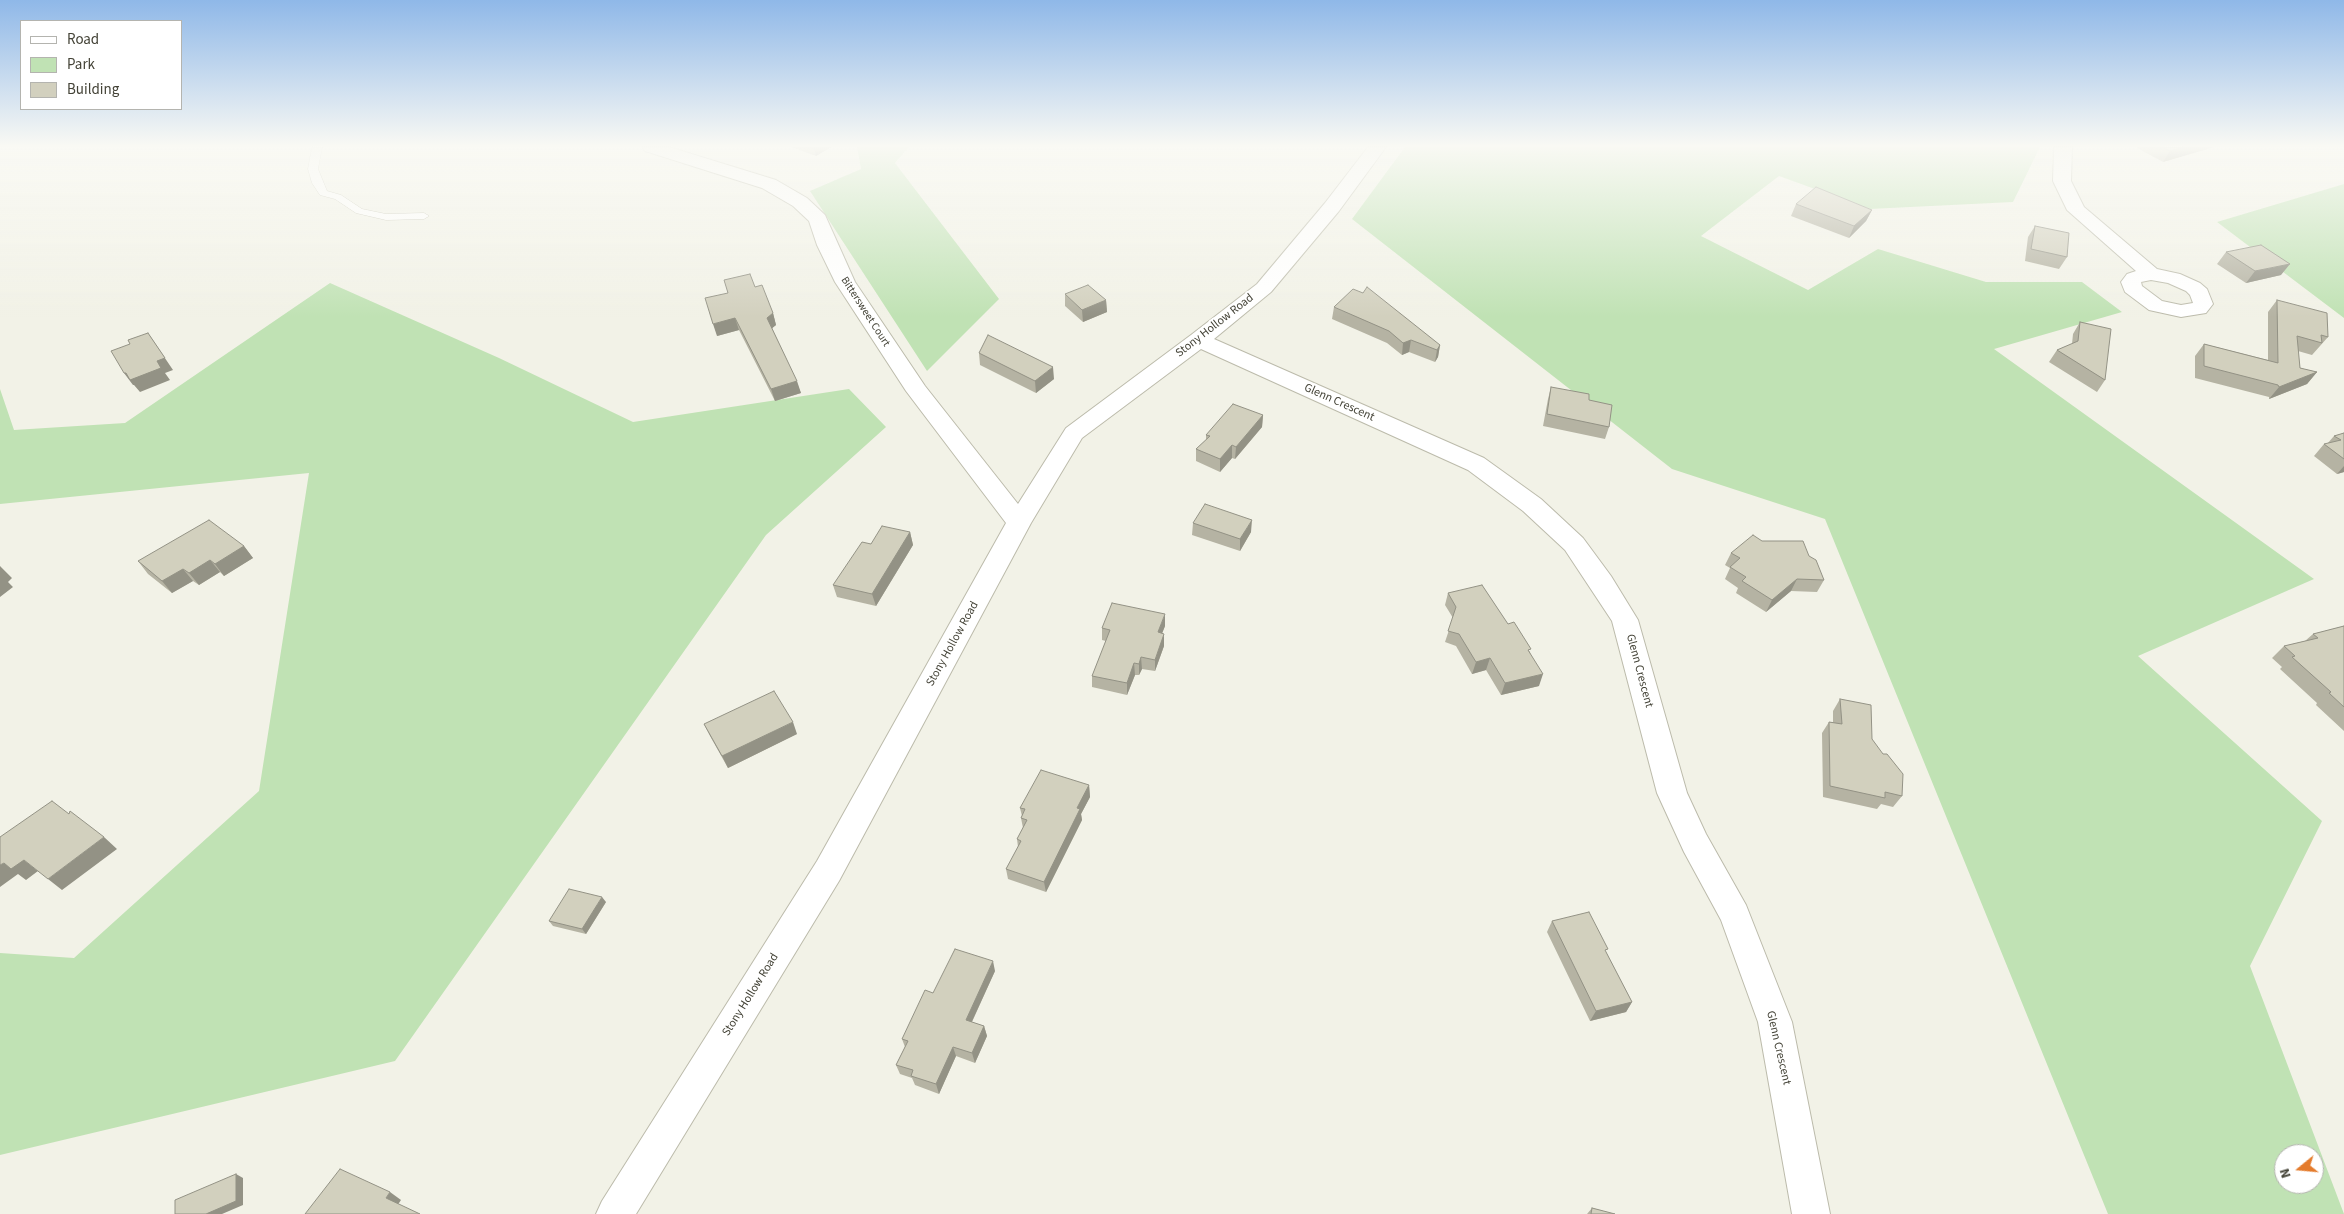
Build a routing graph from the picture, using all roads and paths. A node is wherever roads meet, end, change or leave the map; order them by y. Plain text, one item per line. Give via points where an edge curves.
1 (348, 204) edge
2 (802, 204) edge
3 (1335, 204) edge
4 (2073, 204) edge
5 (424, 216) dead end
6 (2151, 274) dead end
7 (1199, 340) junction
8 (1019, 522) junction
9 (616, 1214) edge
10 (1811, 1214) edge

1 - 5 lane via 359,211 386,217
2 - 8 street, Bittersweet Court via 818,220 850,290 917,391
3 - 7 street, Stony Hollow Road via 1264,288
4 - 6 street via 2076,210
7 - 8 street, Stony Hollow Road via 1074,433
7 - 10 street, Glenn Crescent via 1476,464 1532,505 1567,537 1602,583 1625,620 1672,793 1695,843 1735,915 1775,1022
8 - 9 street, Stony Hollow Road via 828,871

